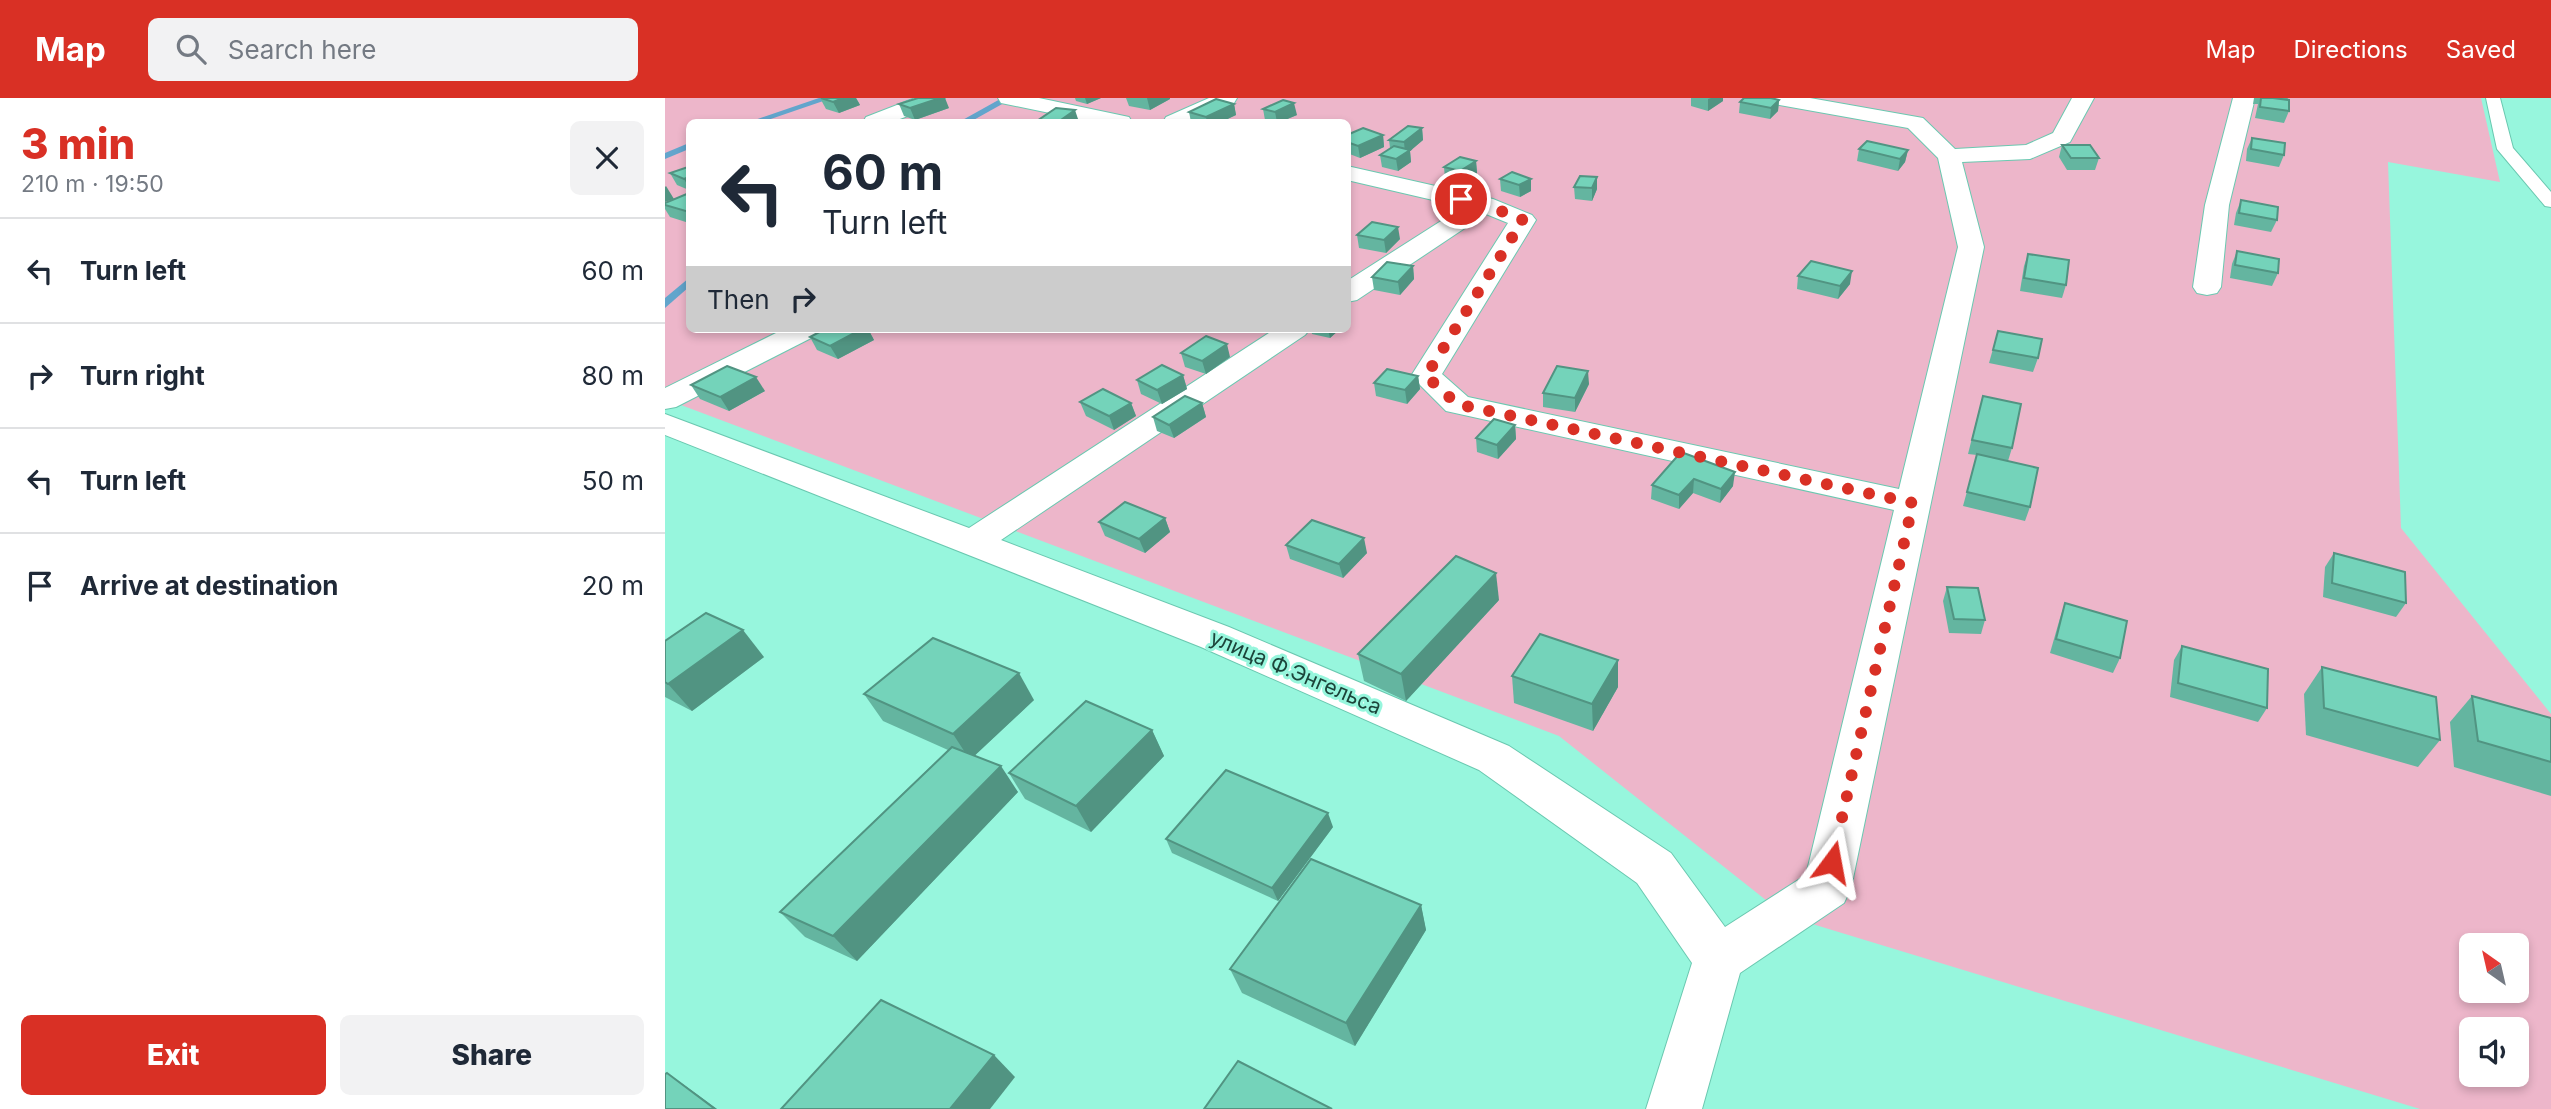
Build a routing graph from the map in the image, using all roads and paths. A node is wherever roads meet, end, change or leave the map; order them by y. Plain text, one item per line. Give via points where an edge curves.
1 (934, 98) edge
2 (1226, 98) edge
3 (1774, 98) edge
4 (2083, 98) edge
5 (2244, 98) edge
6 (2493, 98) edge
7 (1013, 99) edge
8 (882, 119) edge
9 (1107, 119) edge
10 (1180, 119) edge
11 (1949, 156) junction
12 (1351, 174) edge
13 (2551, 202) edge
14 (1484, 204) junction
15 (2207, 287) dead end
16 (1351, 291) edge
17 (799, 333) edge
18 (1289, 333) edge
19 (665, 400) edge
20 (665, 424) edge
21 (1913, 503) junction
22 (972, 542) junction
23 (1719, 959) junction
24 (1674, 1109) edge

1 - 8 street
2 - 10 street
3 - 11 street via 1915,123
4 - 11 street via 2062,137 2041,147 2029,152
5 - 15 street via 2217,205
6 - 13 lane via 2505,149
7 - 9 street
11 - 21 street via 1971,247
12 - 14 street
14 - 16 street
14 - 21 street via 1523,220 1426,376 1457,404
17 - 19 street
18 - 22 street
20 - 22 street, улица Ф.Энгельса
21 - 23 street via 1827,888
22 - 23 street, улица Ф.Энгельса via 1215,637 1494,758 1654,868
23 - 24 street

